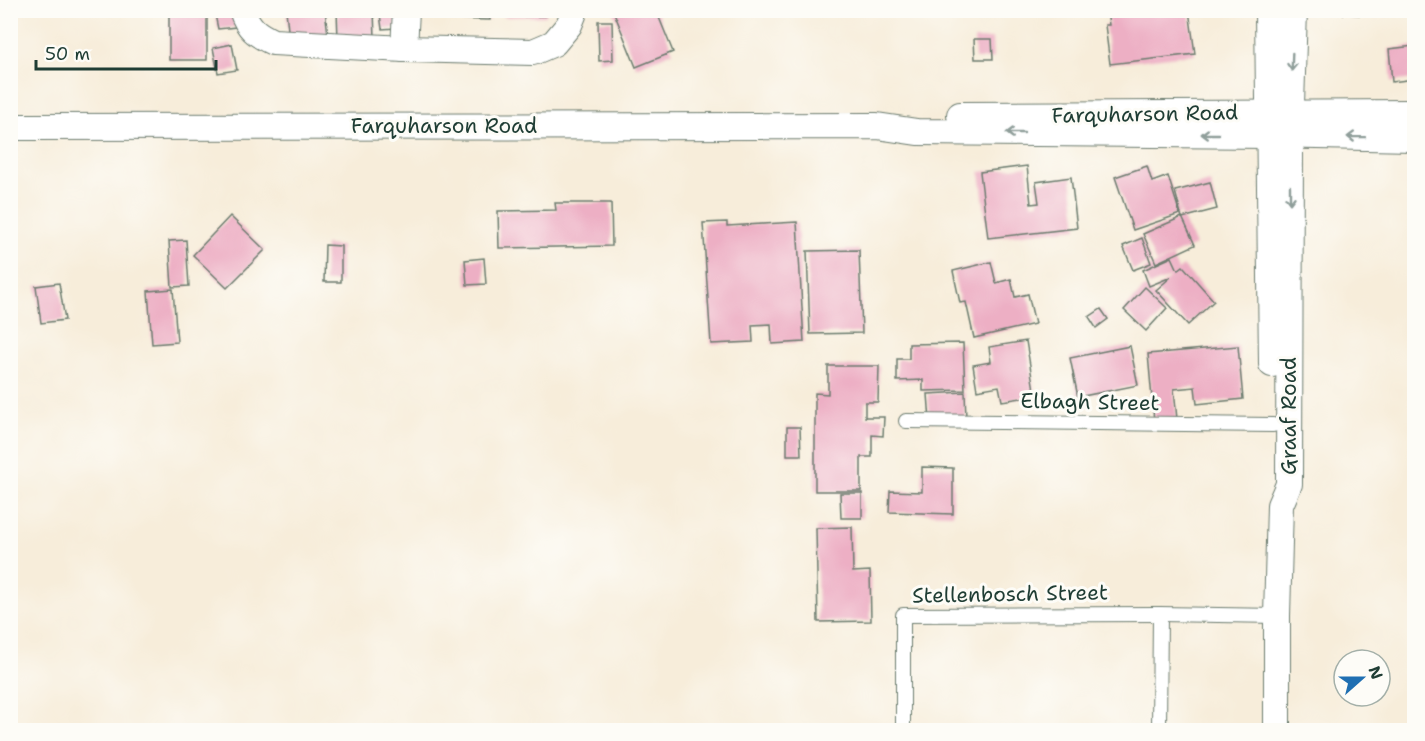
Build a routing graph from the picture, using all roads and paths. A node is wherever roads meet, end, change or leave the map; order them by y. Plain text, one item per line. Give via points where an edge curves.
1 (242, 10) edge
2 (406, 10) edge
3 (575, 10) edge
4 (1268, 10) edge
5 (1294, 10) edge
6 (404, 49) junction
7 (1414, 113) edge
8 (1280, 124) junction
9 (10, 127) edge
10 (1414, 138) edge
11 (906, 421) dead end
12 (1273, 425) junction
13 (1280, 505) junction
14 (1160, 614) junction
15 (1277, 616) junction
16 (903, 730) edge
17 (1159, 730) edge
18 (1277, 730) edge

1 - 6 street via 248,26 273,42
2 - 6 street
3 - 6 street via 554,43 533,52
4 - 8 street, Graaf Road
5 -> 8 street, Graaf Road
7 - 8 street, Farquharson Road
8 - 9 street, Farquharson Road via 917,132 877,126
10 -> 8 street, Farquharson Road
8 - 12 street, Graaf Road via 1271,314
8 -> 13 street, Graaf Road via 1289,484
11 - 12 lane, Elbagh Street
12 - 13 street, Graaf Road via 1274,481
13 - 15 street, Graaf Road
14 - 15 lane, Stellenbosch Street
14 - 16 lane, Stellenbosch Street via 903,615
14 - 17 lane
15 - 18 street, Graaf Road

